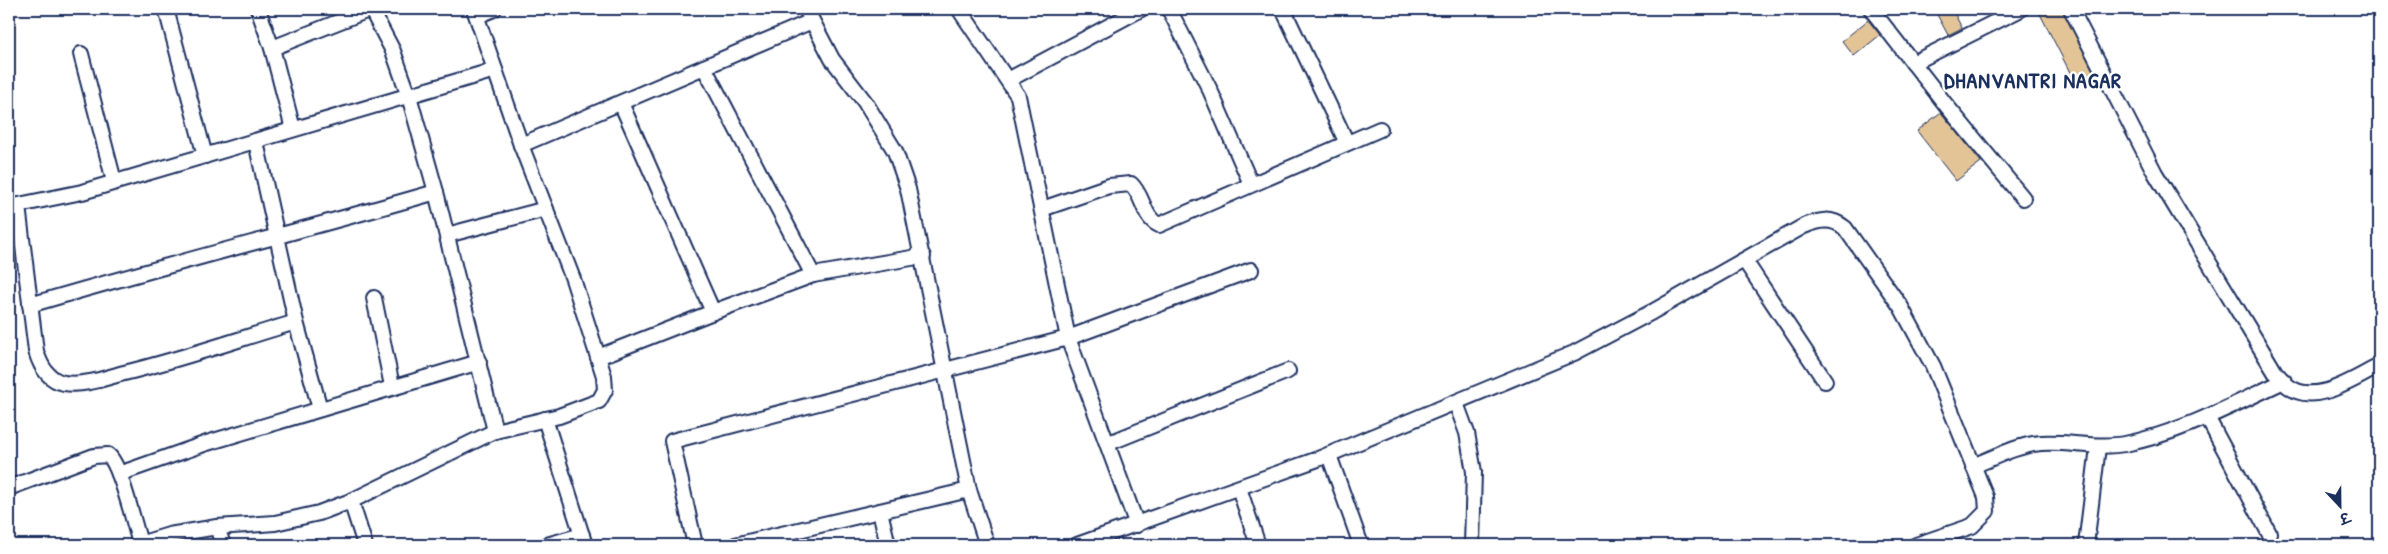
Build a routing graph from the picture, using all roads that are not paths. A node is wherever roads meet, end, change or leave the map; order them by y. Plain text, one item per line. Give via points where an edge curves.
1 (166, 9) edge
2 (258, 9) edge
3 (371, 9) edge
4 (494, 9) edge
5 (959, 9) edge
6 (1140, 9) edge
7 (1169, 9) edge
8 (1283, 9) edge
9 (1871, 9) edge
10 (2021, 9) edge
11 (2071, 9) edge
12 (475, 12) edge
13 (809, 15) edge
14 (272, 48) junction
15 (81, 54) dead end
16 (1913, 63) junction
17 (704, 67) junction
18 (495, 70) junction
19 (1008, 80) junction
20 (409, 96) junction
21 (621, 103) junction
22 (293, 129) junction
23 (1380, 130) dead end
24 (256, 142) junction
25 (1347, 143) junction
26 (521, 145) junction
27 (205, 156) junction
28 (114, 181) junction
29 (1251, 184) junction
30 (436, 192) junction
31 (2023, 198) dead end
32 (13, 206) edge
33 (1042, 208) junction
34 (546, 209) junction
35 (447, 235) junction
36 (277, 238) junction
37 (923, 256) junction
38 (1745, 261) junction
39 (1251, 270) dead end
40 (813, 275) junction
41 (374, 298) dead end
42 (30, 304) junction
43 (713, 312) junction
44 (296, 322) junction
45 (1068, 338) junction
46 (598, 357) junction
47 (478, 362) junction
48 (2378, 368) edge
49 (946, 370) junction
50 (1288, 371) dead end
51 (1825, 381) dead end
52 (2284, 381) junction
53 (392, 386) junction
54 (1456, 403) junction
55 (320, 409) junction
56 (2207, 417) junction
57 (545, 419) junction
58 (496, 431) junction
59 (1109, 443) junction
60 (2098, 447) junction
61 (1329, 454) junction
62 (1973, 466) junction
63 (119, 474) junction
64 (14, 486) dead end
65 (1239, 488) junction
66 (969, 490) junction
67 (351, 501) junction
68 (880, 511) junction
69 (1137, 525) junction
70 (217, 527) junction
71 (2269, 533) dead end
72 (583, 540) edge
73 (762, 542) edge
74 (138, 544) edge
75 (223, 545) edge
76 (364, 545) edge
77 (547, 545) edge
78 (696, 545) edge
79 (735, 545) edge
80 (888, 545) edge
81 (987, 545) edge
82 (1077, 545) edge
83 (1258, 545) edge
84 (1361, 545) edge
85 (1472, 545) edge
86 (1916, 545) edge
87 (2086, 545) edge

1 - 27 street
2 - 14 street
3 - 14 street
3 - 20 street via 393,51
4 - 12 street
5 - 19 street
6 - 19 street
7 - 29 street via 1210,90
8 - 25 street
9 - 16 street
10 - 16 street
11 - 52 street via 2155,173 2275,372
12 - 18 street
13 - 17 street
13 - 37 street via 832,59 865,102 895,151 908,189
14 - 22 street
15 - 28 street
16 - 31 street
17 - 21 street
17 - 40 street
18 - 20 street
18 - 26 street
19 - 33 street via 1024,115
20 - 22 street
20 - 30 street
21 - 26 street
21 - 43 street
22 - 24 street
23 - 25 street
24 - 27 street
24 - 36 street
25 - 29 street
26 - 34 street
27 - 28 street
28 - 32 street via 82,192
29 - 33 street via 1159,225 1149,218 1138,190 1131,184 1110,186
30 - 35 street
30 - 36 street
32 - 42 street
33 - 45 street
34 - 35 street
34 - 46 street
35 - 47 street
36 - 42 street
36 - 44 street
37 - 40 street
37 - 49 street
38 - 51 street
38 - 54 street via 1574,353
38 - 62 street via 1819,220 1835,220 1844,228 1901,307 1933,366
39 - 45 street
40 - 43 street
41 - 53 street
42 - 44 street via 40,365 62,383 82,384 138,370
43 - 46 street
44 - 55 street
45 - 49 street
45 - 59 street
46 - 57 street via 605,390 599,401
47 - 53 street
47 - 58 street
48 - 52 street via 2326,391 2306,393 2289,387
49 - 66 street
49 - 78 street via 672,441
50 - 59 street
52 - 56 street
53 - 55 street
54 - 61 street
54 - 85 street via 1472,459
55 - 63 street
56 - 60 street via 2162,435
56 - 71 street
57 - 58 street
57 - 72 street
58 - 67 street
59 - 69 street
60 - 62 street via 2042,443 2022,446
60 - 87 street
61 - 65 street
61 - 84 street
62 - 86 street via 1986,497 1987,511 1982,518 1972,526
63 - 64 street via 113,458 102,455
63 - 74 street
65 - 69 street
65 - 83 street
66 - 68 street
66 - 81 street
67 - 70 street via 319,514 275,523
67 - 76 street
68 - 73 street
68 - 80 street
69 - 82 street
70 - 74 street
70 - 75 street
72 - 77 street
73 - 79 street

